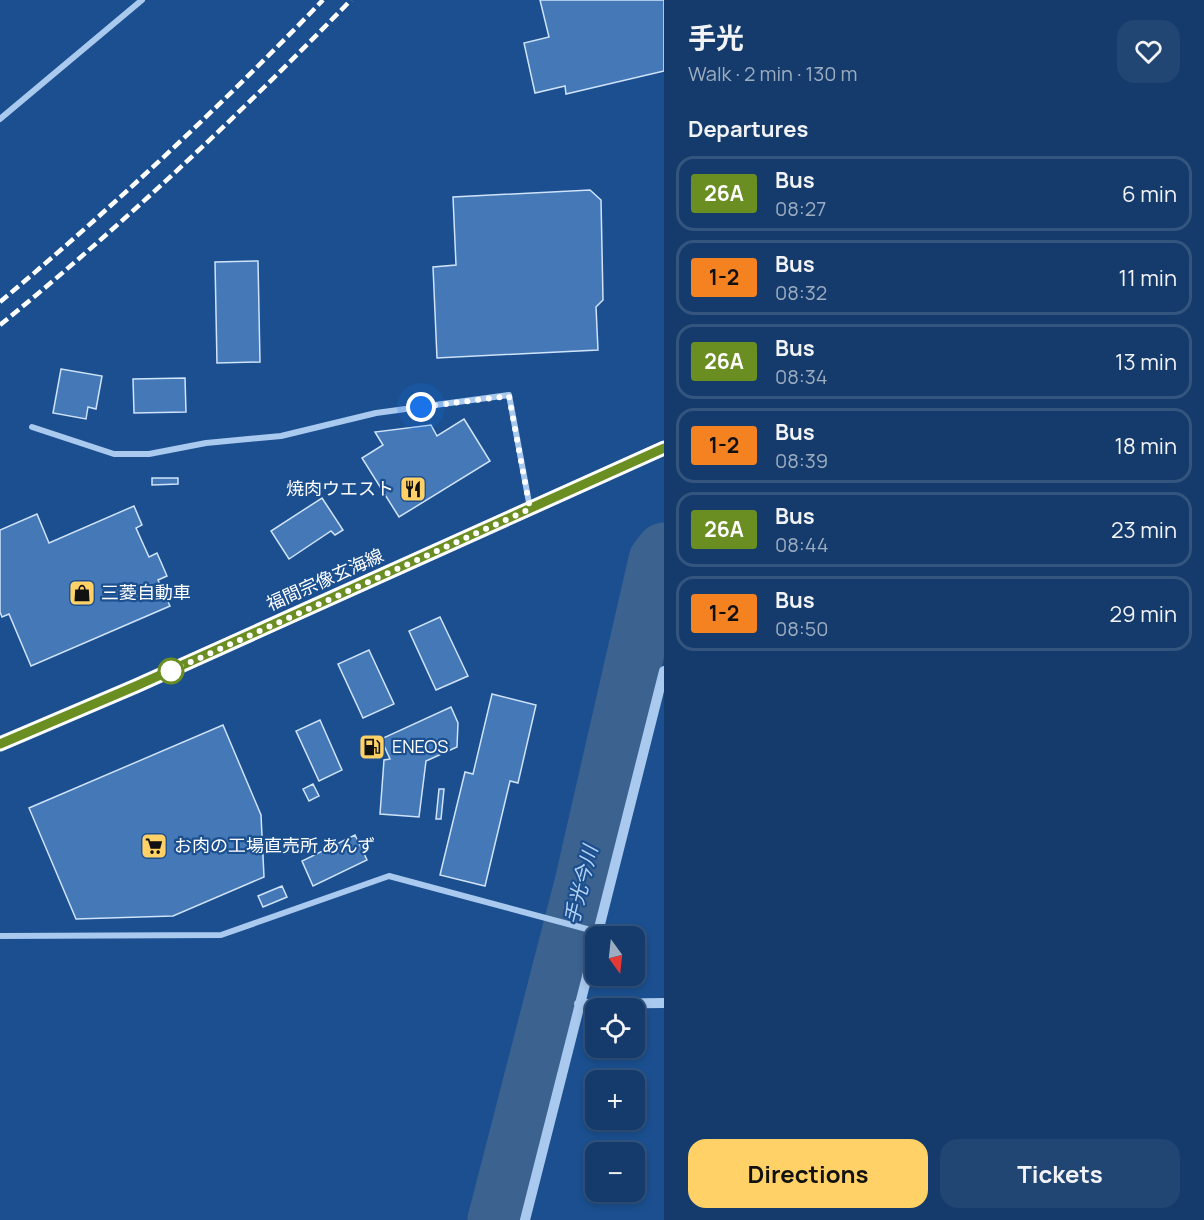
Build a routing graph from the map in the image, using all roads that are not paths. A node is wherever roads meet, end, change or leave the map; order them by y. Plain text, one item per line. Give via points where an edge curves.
1 (142, 0) edge
2 (0, 119) edge
3 (32, 427) dead end
4 (664, 448) edge
5 (530, 509) junction
6 (664, 671) edge
7 (0, 744) edge
8 (600, 926) edge
9 (585, 933) edge
10 (0, 936) edge
11 (585, 981) edge
12 (664, 1003) edge
13 (579, 1004) junction
14 (525, 1220) edge

1 - 2 street
3 - 5 street via 114,454 148,454 206,443 281,436 376,413 509,396
4 - 5 main road, 福間宗像玄海線
5 - 7 main road, 福間宗像玄海線
6 - 8 street
9 - 10 street via 388,876 221,935
11 - 13 street
12 - 13 street
13 - 14 street

